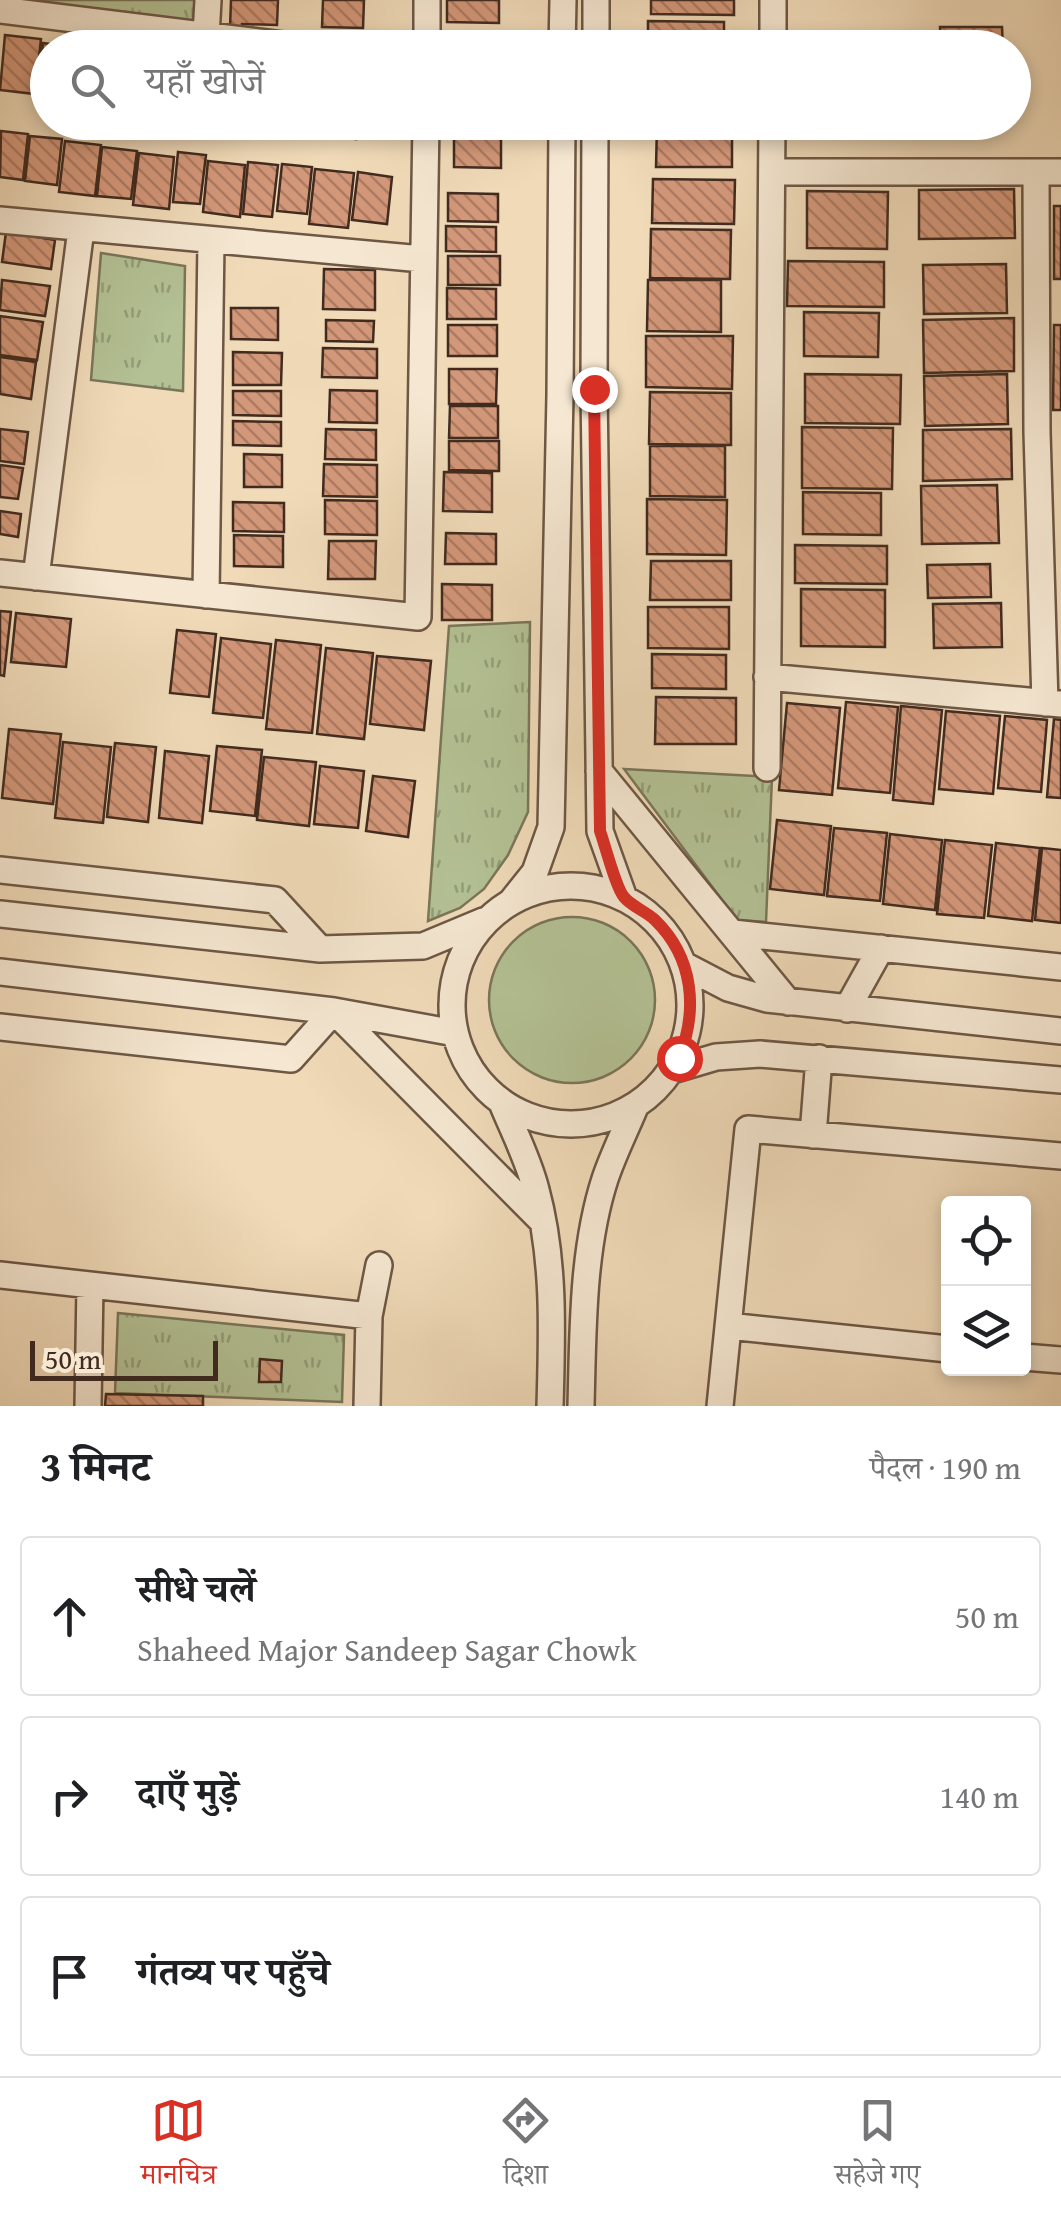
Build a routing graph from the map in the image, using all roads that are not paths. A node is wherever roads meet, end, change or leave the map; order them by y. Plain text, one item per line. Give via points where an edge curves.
1 (208, 0) edge
2 (427, 0) edge
3 (563, 0) edge
4 (596, 0) edge
5 (773, 0) edge
6 (0, 10) edge
7 (158, 30) edge
8 (206, 30) edge
9 (427, 30) edge
10 (562, 30) edge
11 (596, 30) edge
12 (773, 30) edge
13 (425, 140) edge
14 (562, 140) edge
15 (596, 140) edge
16 (772, 140) edge
17 (772, 172) junction
18 (1048, 172) edge
19 (0, 220) edge
20 (80, 229) junction
21 (211, 241) junction
22 (422, 258) junction
23 (1049, 432) edge
24 (0, 573) edge
25 (36, 577) junction
26 (206, 595) junction
27 (767, 677) junction
28 (1053, 704) edge
29 (767, 768) dead end
30 (599, 770) junction
31 (0, 870) edge
32 (624, 898) junction
33 (510, 902) junction
34 (0, 914) edge
35 (484, 920) junction
36 (733, 934) junction
37 (881, 948) junction
38 (320, 949) junction
39 (684, 965) junction
40 (1061, 967) edge
41 (0, 972) edge
42 (788, 1002) junction
43 (846, 1009) junction
44 (334, 1011) junction
45 (0, 1027) edge
46 (1061, 1031) edge
47 (455, 1034) junction
48 (819, 1058) junction
49 (672, 1070) junction
50 (1061, 1080) edge
51 (502, 1104) junction
52 (635, 1107) junction
53 (812, 1135) junction
54 (1061, 1156) edge
55 (544, 1222) junction
56 (380, 1264) dead end
57 (0, 1275) edge
58 (90, 1285) junction
59 (368, 1316) junction
60 (728, 1326) junction
61 (941, 1348) edge
62 (1031, 1357) edge
63 (1061, 1360) edge
64 (88, 1406) edge
65 (368, 1406) edge
66 (550, 1406) edge
67 (581, 1406) edge
68 (720, 1406) edge

1 - 8 street
2 - 9 street
3 - 10 street
4 - 11 street
5 - 12 street
6 - 7 street
13 - 22 street
14 - 33 street via 551,828 535,872
15 - 30 street
16 - 17 street
17 - 18 street
17 - 27 street
18 - 23 street
19 - 20 street
20 - 21 street
20 - 25 street
21 - 22 street
21 - 26 street
22 - 26 street via 418,617
23 - 28 street
24 - 25 street
25 - 26 street
27 - 28 street
27 - 29 street
30 - 32 street via 600,831
30 - 36 street
31 - 38 street via 274,900
32 - 33 street via 566,886
32 - 39 street via 662,928
33 - 35 street
34 - 38 street
35 - 38 street via 423,946
35 - 47 street via 456,972
36 - 37 street
36 - 42 street
37 - 40 street
37 - 43 street
39 - 42 street via 728,988
39 - 49 street via 690,1020
41 - 44 street
42 - 43 street
43 - 46 street
44 - 45 street via 291,1060
44 - 47 street
44 - 55 street
47 - 51 street via 466,1064
48 - 49 street via 716,1057
48 - 50 street
48 - 53 street
49 - 52 street
51 - 52 street via 568,1125 603,1121
51 - 55 street
52 - 67 street via 604,1181 593,1236
53 - 54 street
53 - 60 street via 748,1130
55 - 66 street
56 - 59 street
57 - 58 street
58 - 59 street
58 - 64 street
59 - 65 street
60 - 61 street
60 - 68 street
62 - 63 street

